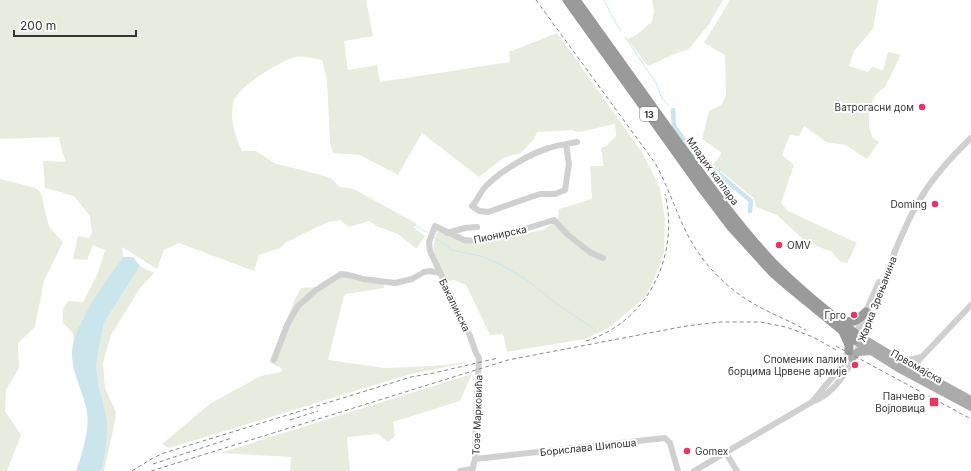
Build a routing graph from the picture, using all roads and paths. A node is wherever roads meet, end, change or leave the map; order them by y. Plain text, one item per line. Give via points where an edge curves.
1 (567, 0) edge
2 (576, 0) edge
3 (971, 138) edge
4 (577, 142) dead end
5 (566, 144) junction
6 (477, 227) dead end
7 (447, 233) junction
8 (896, 249) junction
9 (603, 258) dead end
10 (440, 273) junction
11 (971, 305) edge
12 (866, 312) junction
13 (838, 320) junction
14 (842, 331) junction
15 (858, 339) junction
16 (873, 352) junction
17 (850, 355) junction
18 (921, 357) junction
19 (479, 358) joint
20 (274, 360) dead end
21 (902, 362) junction
22 (919, 372) junction
23 (971, 400) edge
24 (971, 407) edge
25 (726, 453) junction
26 (475, 459) junction
27 (472, 470) edge
28 (460, 471) edge
29 (678, 471) edge
30 (694, 471) edge
31 (737, 471) edge

1 - 14 highway, Младих каплара / 13 via 722,215 751,250 788,286
2 - 13 highway, Младих каплара / 13 via 737,222 777,266
3 - 8 street, Жарка Зрењанина via 928,186 912,212
4 - 5 street
5 - 5 street via 569,164 567,186 562,192 531,197 488,212 479,211 472,206 484,188 501,173 530,156
6 - 7 street
7 - 9 street, Пионирска via 464,240 477,241 554,220 591,253
7 - 10 street, Пионирска via 435,226 429,242 430,251
8 - 12 street, Жарка Зрењанина
8 - 15 street, Жарка Зрењанина
10 - 19 street, Бакалинска
10 - 20 street, Бакалинска via 424,272 412,279 395,283 341,274 316,290 298,306 287,325
11 - 18 street
12 - 13 highway via 853,322
12 - 15 street, Жарка Зрењанина
13 - 15 highway, Младих каплара / 13
14 - 15 highway, 13
14 - 17 highway via 848,341
15 - 16 main road, Првомајска / 13
15 - 17 street, Жарка Зрењанина
15 - 21 main road, Првомајска / 13
16 - 17 main road via 861,351
16 - 24 main road, Првомајска / 13
17 - 25 street, Жарка Зрењанина via 812,402
18 - 21 street
18 - 22 street via 917,364
19 - 26 street, Тозе Марковића
21 - 22 main road, Првомајска / 13
22 - 23 main road, Првомајска / 13
25 - 30 street, Жарка Зрењанина
25 - 31 street
26 - 27 street, Тозе Марковића
26 - 29 street, Борислава Шипоша via 665,438 670,443
27 - 28 street

